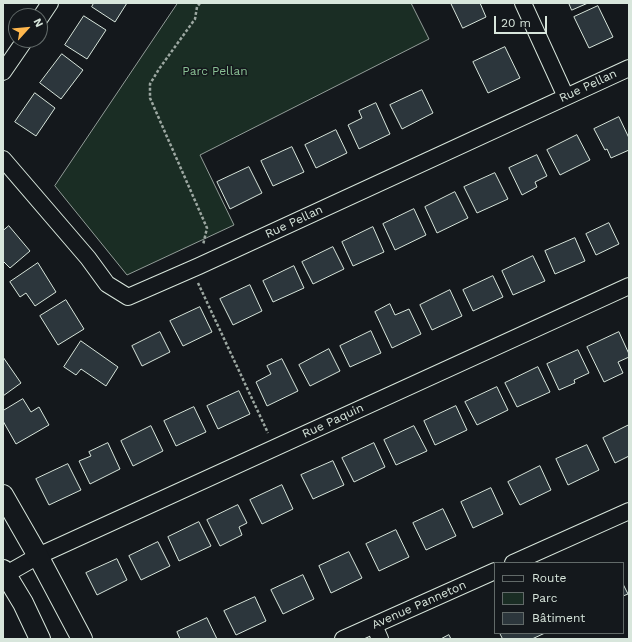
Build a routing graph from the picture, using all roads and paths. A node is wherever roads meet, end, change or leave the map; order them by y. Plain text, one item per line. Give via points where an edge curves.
1 (200, 3) edge
2 (523, 3) edge
3 (20, 48) edge
4 (629, 68) edge
5 (3, 72) edge
6 (566, 97) junction
7 (3, 159) edge
8 (199, 266) junction
9 (629, 286) edge
10 (275, 448) junction
11 (3, 494) edge
12 (629, 511) edge
13 (38, 556) junction
14 (515, 562) edge
15 (494, 572) edge
16 (4, 574) edge
17 (377, 632) edge
18 (40, 639) edge
19 (82, 639) edge
20 (343, 639) edge

1 - 8 path via 195,19 150,84 150,98 207,228
2 - 6 street
3 - 5 street
4 - 6 street, Rue Pellan
6 - 8 street, Rue Pellan
7 - 8 street, Rue Pellan via 88,258 107,284 128,296
8 - 10 path via 198,284
9 - 10 street, Rue Paquin
10 - 13 street, Rue Paquin
11 - 13 street
12 - 14 street
13 - 16 street, Rue Paquin
13 - 19 street
15 - 17 street, Avenue Panneton
16 - 18 street via 23,603
17 - 20 street, Avenue Panneton

